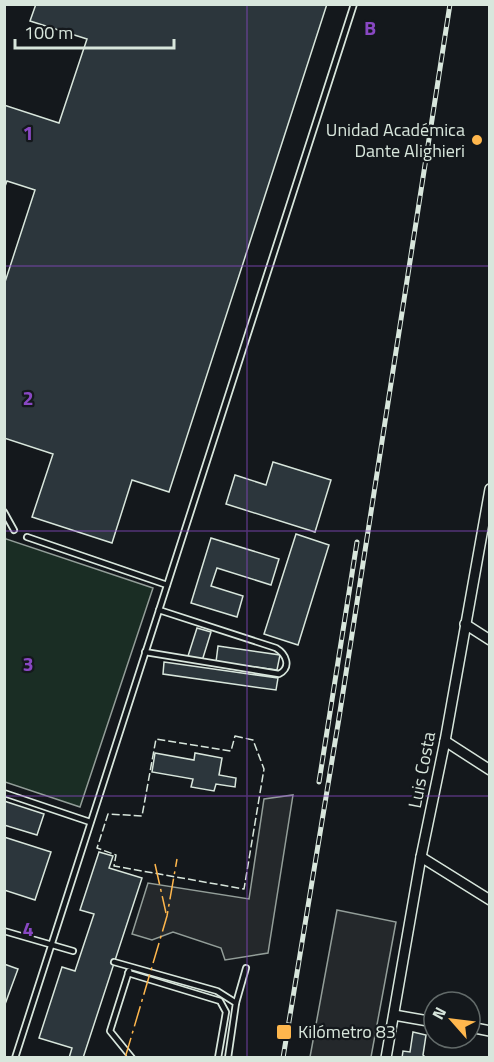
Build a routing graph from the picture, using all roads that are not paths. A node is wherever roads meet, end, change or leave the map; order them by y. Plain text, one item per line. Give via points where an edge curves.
1 (354, 4) edge
2 (489, 489) edge
3 (488, 506) edge
4 (4, 512) edge
5 (14, 530) dead end
6 (27, 537) dead end
7 (167, 585) junction
8 (159, 610) junction
9 (465, 624) junction
10 (489, 640) edge
11 (145, 652) junction
12 (445, 741) junction
13 (489, 770) edge
14 (4, 793) edge
15 (90, 822) junction
16 (421, 857) junction
17 (489, 900) edge
18 (4, 931) edge
19 (52, 945) junction
20 (73, 951) dead end
21 (114, 962) dead end
22 (131, 965) junction
23 (246, 968) dead end
24 (128, 973) junction
25 (236, 1003) junction
26 (394, 1015) junction
27 (422, 1020) edge
28 (15, 1058) edge
29 (132, 1058) edge
30 (218, 1058) edge
31 (228, 1058) edge
32 (386, 1058) edge

1 - 7 lane
2 - 3 street, Luis Costa
3 - 9 street, Luis Costa
4 - 5 lane
6 - 7 lane
7 - 8 lane
8 - 11 lane
8 - 11 lane via 276,648 284,652 286,666 279,674
9 - 10 street
9 - 12 street, Luis Costa
11 - 15 lane
12 - 13 street
12 - 16 street, Luis Costa
14 - 15 lane
15 - 19 lane
16 - 17 street
16 - 26 street, Luis Costa
18 - 19 lane
19 - 20 lane
19 - 28 lane
21 - 22 lane
22 - 24 lane
22 - 25 lane via 217,991
23 - 25 lane
24 - 29 lane via 110,1030
24 - 30 lane via 220,1001 226,1012
25 - 31 lane
26 - 27 street
26 - 32 street, Luis Costa

